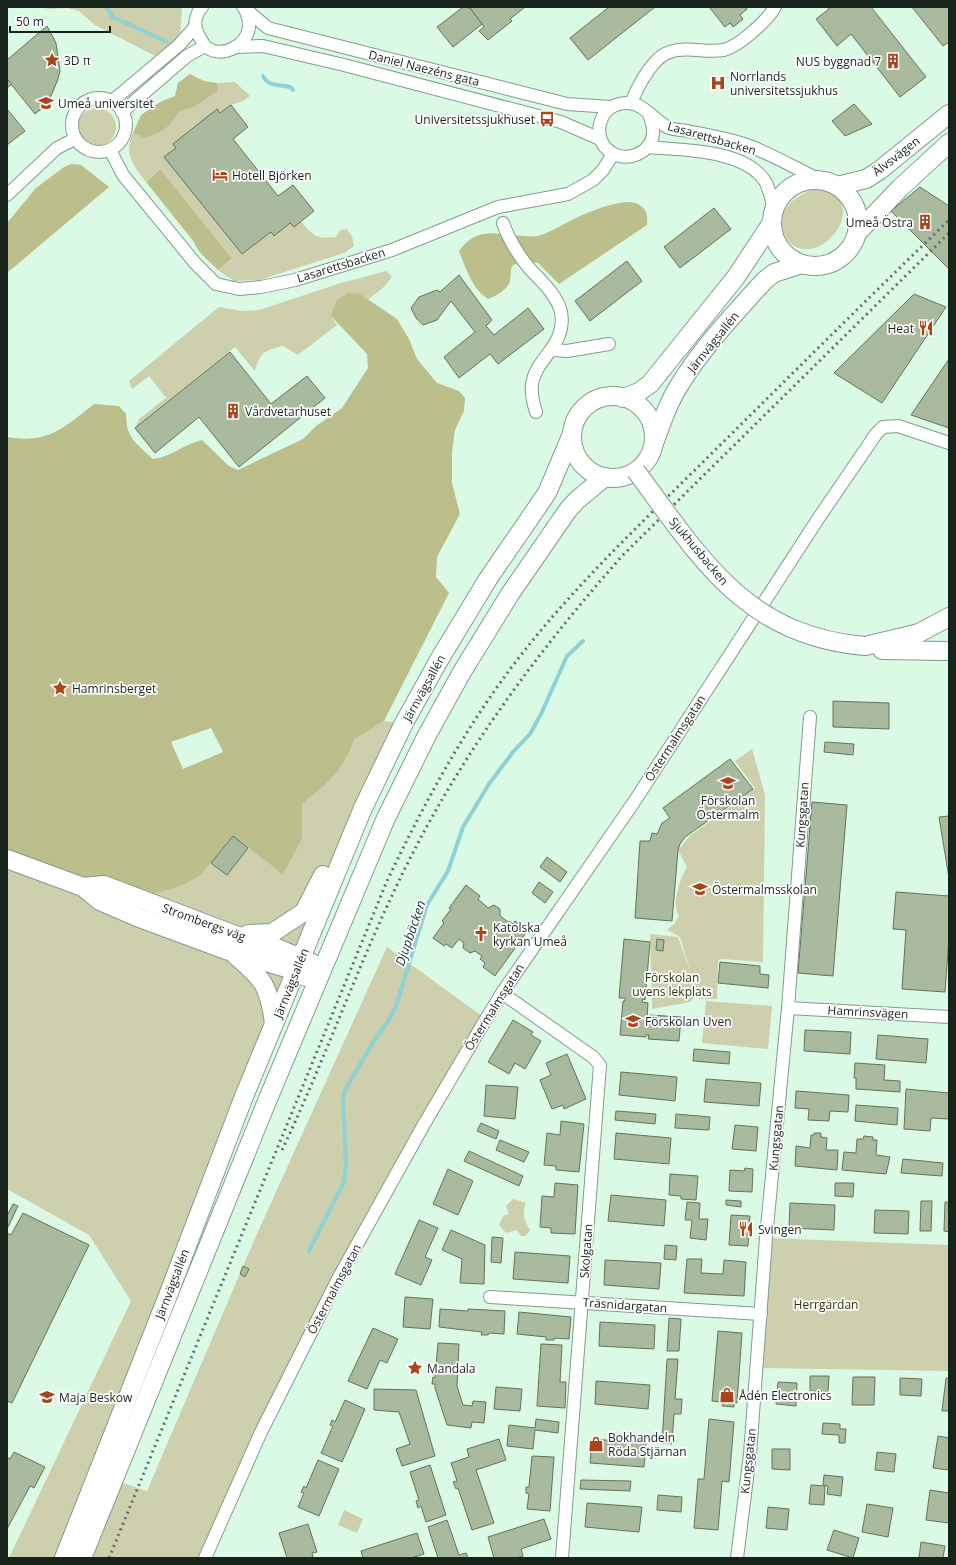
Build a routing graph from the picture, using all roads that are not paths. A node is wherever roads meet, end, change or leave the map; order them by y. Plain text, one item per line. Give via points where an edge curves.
1 (202, 7) edge
2 (244, 7) edge
3 (775, 7) edge
4 (195, 27) junction
5 (205, 46) junction
6 (237, 47) junction
7 (111, 102) junction
8 (631, 103) junction
9 (611, 107) junction
10 (122, 112) junction
11 (648, 114) junction
12 (949, 114) edge
13 (75, 139) junction
14 (600, 139) junction
15 (949, 143) edge
16 (647, 147) junction
17 (110, 150) junction
18 (613, 154) junction
19 (829, 183) junction
20 (7, 196) edge
21 (773, 215) junction
22 (503, 223) dead end
23 (857, 233) junction
24 (802, 264) junction
25 (609, 344) dead end
26 (553, 350) junction
27 (623, 398) junction
28 (536, 412) dead end
29 (572, 434) junction
30 (949, 443) edge
31 (653, 445) junction
32 (636, 471) junction
33 (605, 477) junction
34 (949, 618) edge
35 (865, 646) junction
36 (943, 652) edge
37 (810, 717) dead end
38 (363, 808) junction
39 (7, 859) edge
40 (232, 943) junction
41 (299, 964) junction
42 (320, 976) junction
43 (502, 993) junction
44 (788, 1008) junction
45 (949, 1017) edge
46 (274, 1024) junction
47 (490, 1297) dead end
48 (582, 1303) junction
49 (760, 1314) junction
50 (64, 1558) edge
51 (82, 1558) edge
52 (205, 1558) edge
53 (562, 1558) edge
54 (737, 1558) edge

1 - 4 street
2 - 6 street via 249,18 249,27 247,35
2 - 9 street, Daniel Naezéns gata via 268,28 567,104
3 - 8 street via 764,21 730,48 679,49 656,60 639,84
4 - 5 street
4 - 7 street via 179,45
5 - 6 street, Daniel Naezéns gata via 217,51
5 - 10 street via 187,56
6 - 14 street, Daniel Naezéns gata via 263,46 344,65 561,122
7 - 10 street
7 - 13 street via 97,98 79,106 72,122
8 - 9 street
8 - 11 street, Lasarettsbacken via 640,106
9 - 14 street via 600,123
10 - 17 street via 126,123 125,132 121,140
11 - 16 street, Lasarettsbacken via 654,133
11 - 19 street, Lasarettsbacken via 668,127 743,144
12 - 19 main road, Älvsvägen via 866,179
13 - 17 street via 84,148 93,152
13 - 20 street via 57,148
14 - 18 street
15 - 23 main road, Älvsvägen via 900,188
16 - 18 street via 631,157
16 - 21 street, Lasarettsbacken via 704,151 750,167 765,181
17 - 18 street, Lasarettsbacken via 123,175 195,263 216,284 239,289 295,280 392,250 498,207 568,194 593,180
19 - 21 main road via 809,180 793,186 780,198
19 - 23 main road via 847,194 856,209
21 - 24 main road via 774,236 782,251
21 - 27 main road, Järnvägsallén via 736,277 650,384 639,392
22 - 26 street via 528,267 558,303 562,325
23 - 24 main road via 853,243 838,259 829,264 815,266
24 - 31 main road, Järnvägsallén via 774,273 764,281 699,358 681,381
25 - 26 street via 567,351
26 - 28 street via 539,367 532,383
27 - 29 main road via 611,396 587,405 574,424
27 - 31 main road via 641,408 648,417 653,428
29 - 33 main road via 579,461 587,469
29 - 38 main road, Järnvägsallén via 547,493 488,579 439,660 404,723
30 - 43 street, Östermalmsgatan via 898,426 883,428 876,434 634,802
31 - 32 main road via 645,462
32 - 33 main road via 625,476
32 - 35 main road, Sjukhusbacken, bridge via 711,568 748,603 774,621 804,635
33 - 42 main road, Järnvägsallén via 568,510 510,594 462,672 386,818
34 - 35 main road, Sjukhusbacken via 909,636
34 - 36 main road via 942,629
35 - 36 main road, Sjukhusbacken via 883,650
37 - 44 street, Kungsgatan
38 - 40 main road via 331,856 304,912 272,933
38 - 41 main road, Järnvägsallén
39 - 40 main road, Strombergs väg via 83,887 104,885
40 - 41 main road, Strombergs väg
40 - 46 main road via 271,998
41 - 42 main road, Strombergs väg
41 - 46 main road, Järnvägsallén
42 - 51 main road, Järnvägsallén
43 - 48 street, Skolgatan via 593,1057 600,1065
43 - 52 street, Östermalmsgatan via 426,1120 339,1277 261,1432
44 - 45 street, Hamrinsvägen
44 - 49 street, Kungsgatan
46 - 50 main road, Järnvägsallén
47 - 48 street, Träsnidargatan
48 - 49 street, Träsnidargatan
48 - 53 street, Skolgatan
49 - 54 street, Kungsgatan via 750,1454

